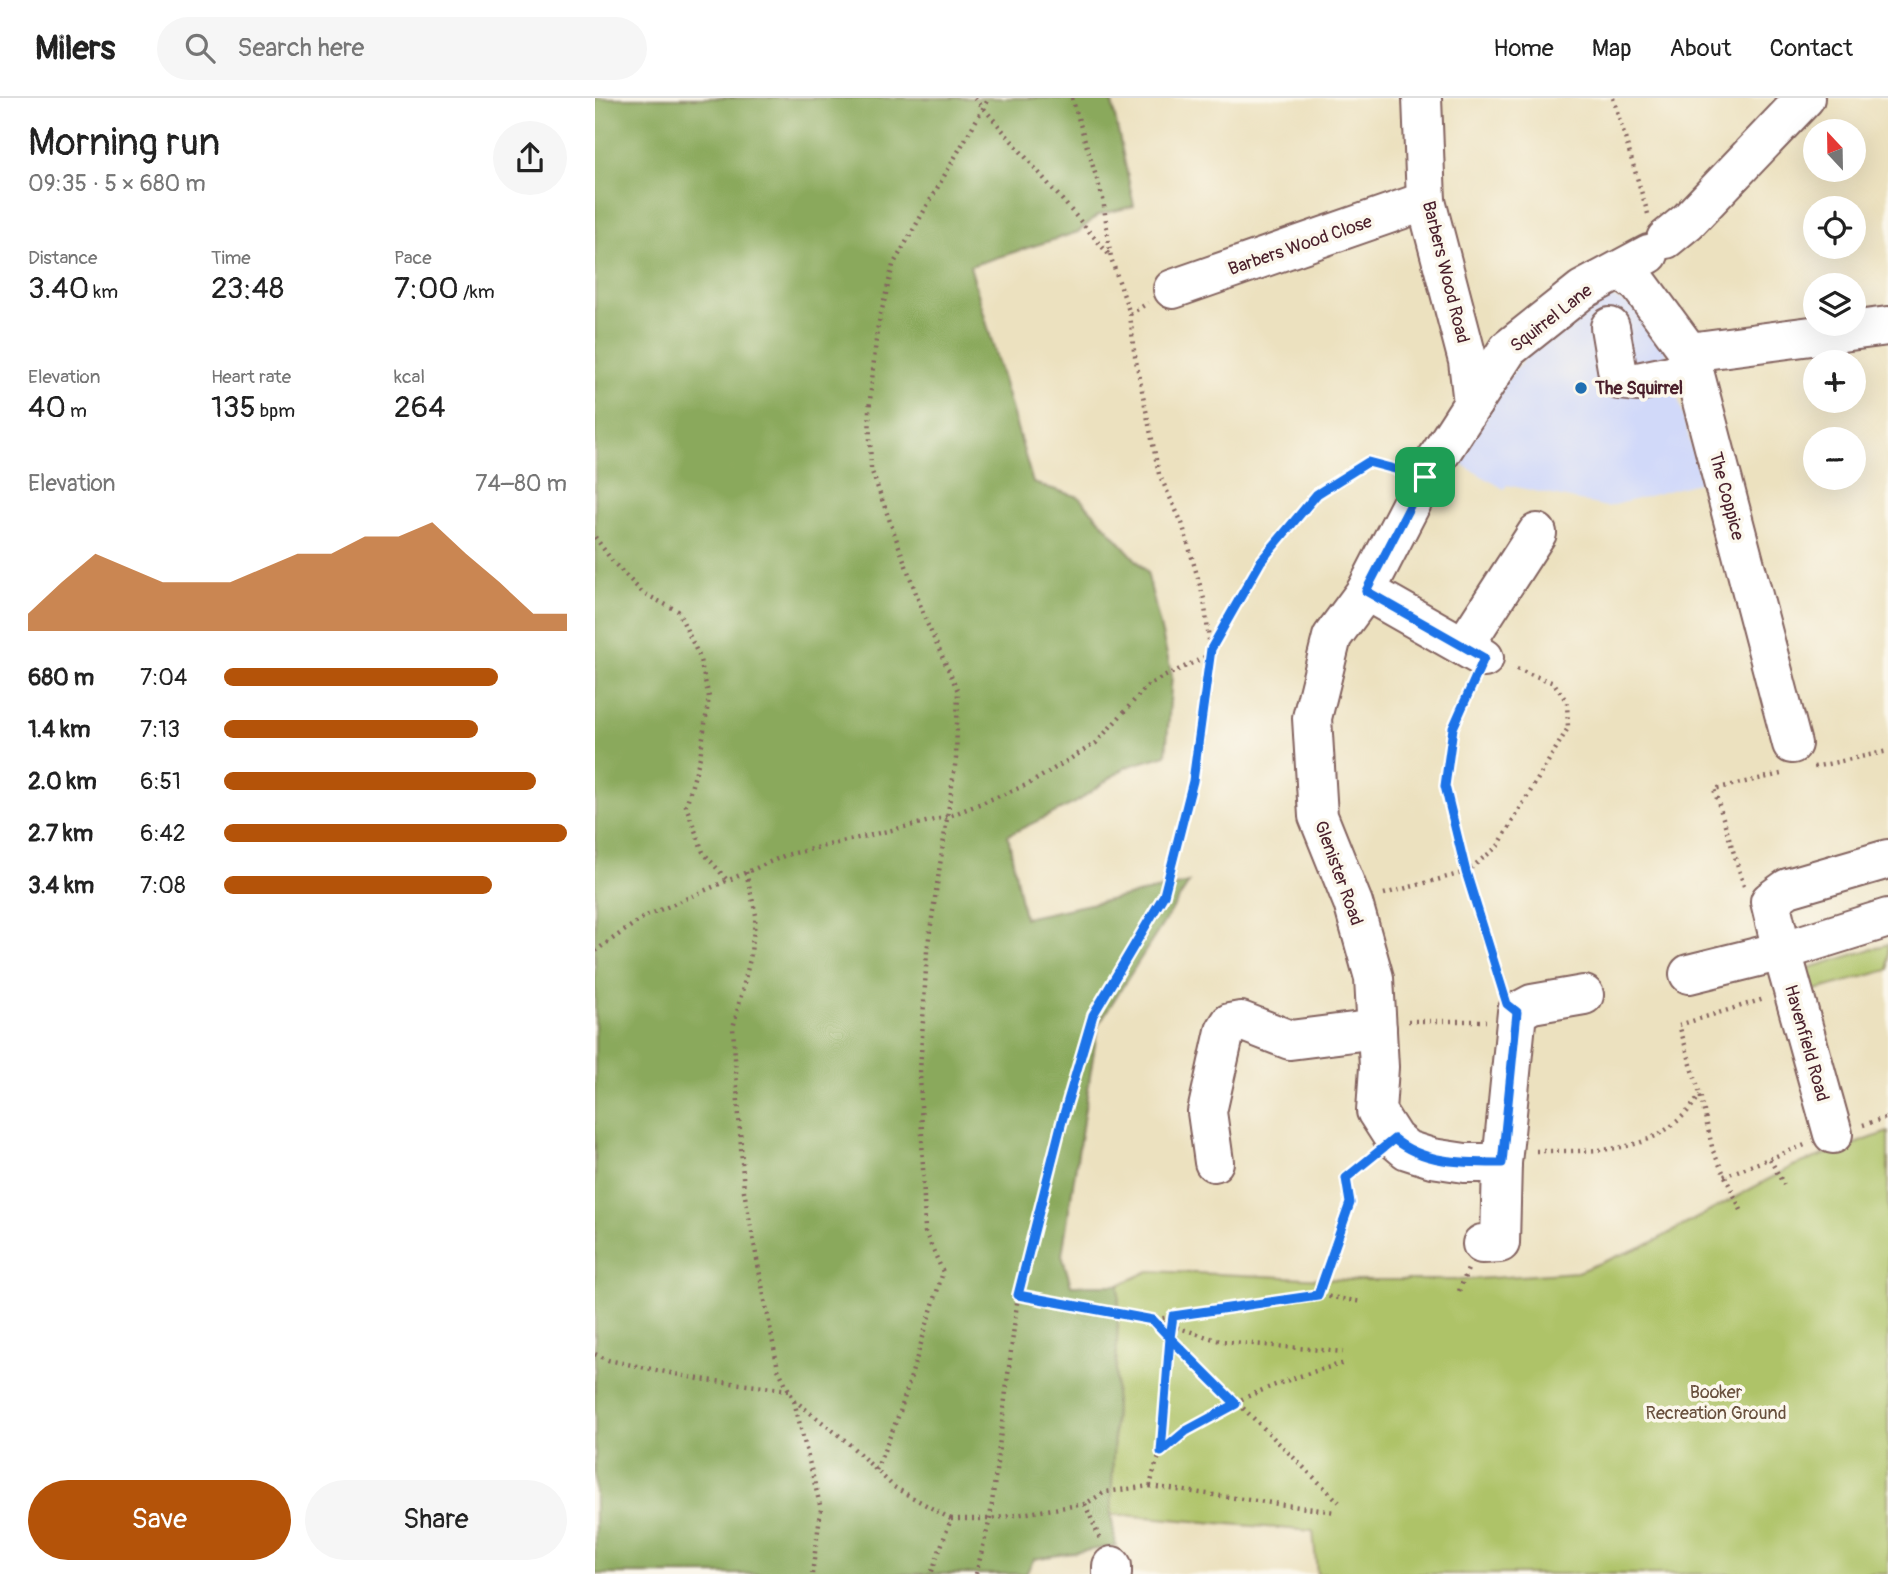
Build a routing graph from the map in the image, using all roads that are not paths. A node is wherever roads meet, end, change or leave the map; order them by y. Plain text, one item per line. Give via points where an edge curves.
1 (1422, 98) edge
2 (1805, 98) edge
3 (1426, 201) junction
4 (1647, 246) junction
5 (1173, 289) dead end
6 (1888, 326) edge
7 (1610, 327) dead end
8 (1691, 361) junction
9 (1473, 403) junction
10 (1537, 533) dead end
11 (1366, 591) junction
12 (1796, 754) road end
13 (1888, 859) edge
14 (1888, 918) edge
15 (1782, 951) junction
16 (1689, 974) dead end
17 (1584, 995) dead end
18 (1376, 1023) junction
19 (1833, 1134) dead end
20 (1503, 1157) junction
21 (1214, 1162) dead end
22 (1482, 1244) dead end

1 - 3 street, Barbers Wood Road
2 - 4 street, Squirrel Lane via 1688,221
3 - 5 street, Barbers Wood Close
3 - 9 street, Barbers Wood Road via 1468,361
4 - 8 street, The Coppice via 1639,284
4 - 9 street, Squirrel Lane via 1508,349
6 - 8 street
7 - 8 street via 1619,380 1637,382
8 - 12 street, The Coppice
9 - 11 street, Glenister Road via 1425,477
10 - 11 street via 1474,652
11 - 18 street, Glenister Road via 1332,637 1312,718 1318,816 1353,903 1374,978
13 - 15 street, Havenfield Road via 1788,888 1770,901
14 - 15 street
15 - 16 street
15 - 19 street, Havenfield Road
17 - 20 street via 1532,1004 1516,1017
18 - 20 street, Glenister Road via 1376,1111 1394,1139 1407,1150 1432,1158 1465,1163
18 - 21 street via 1290,1040 1241,1021 1230,1023 1207,1112
20 - 22 street via 1500,1243

